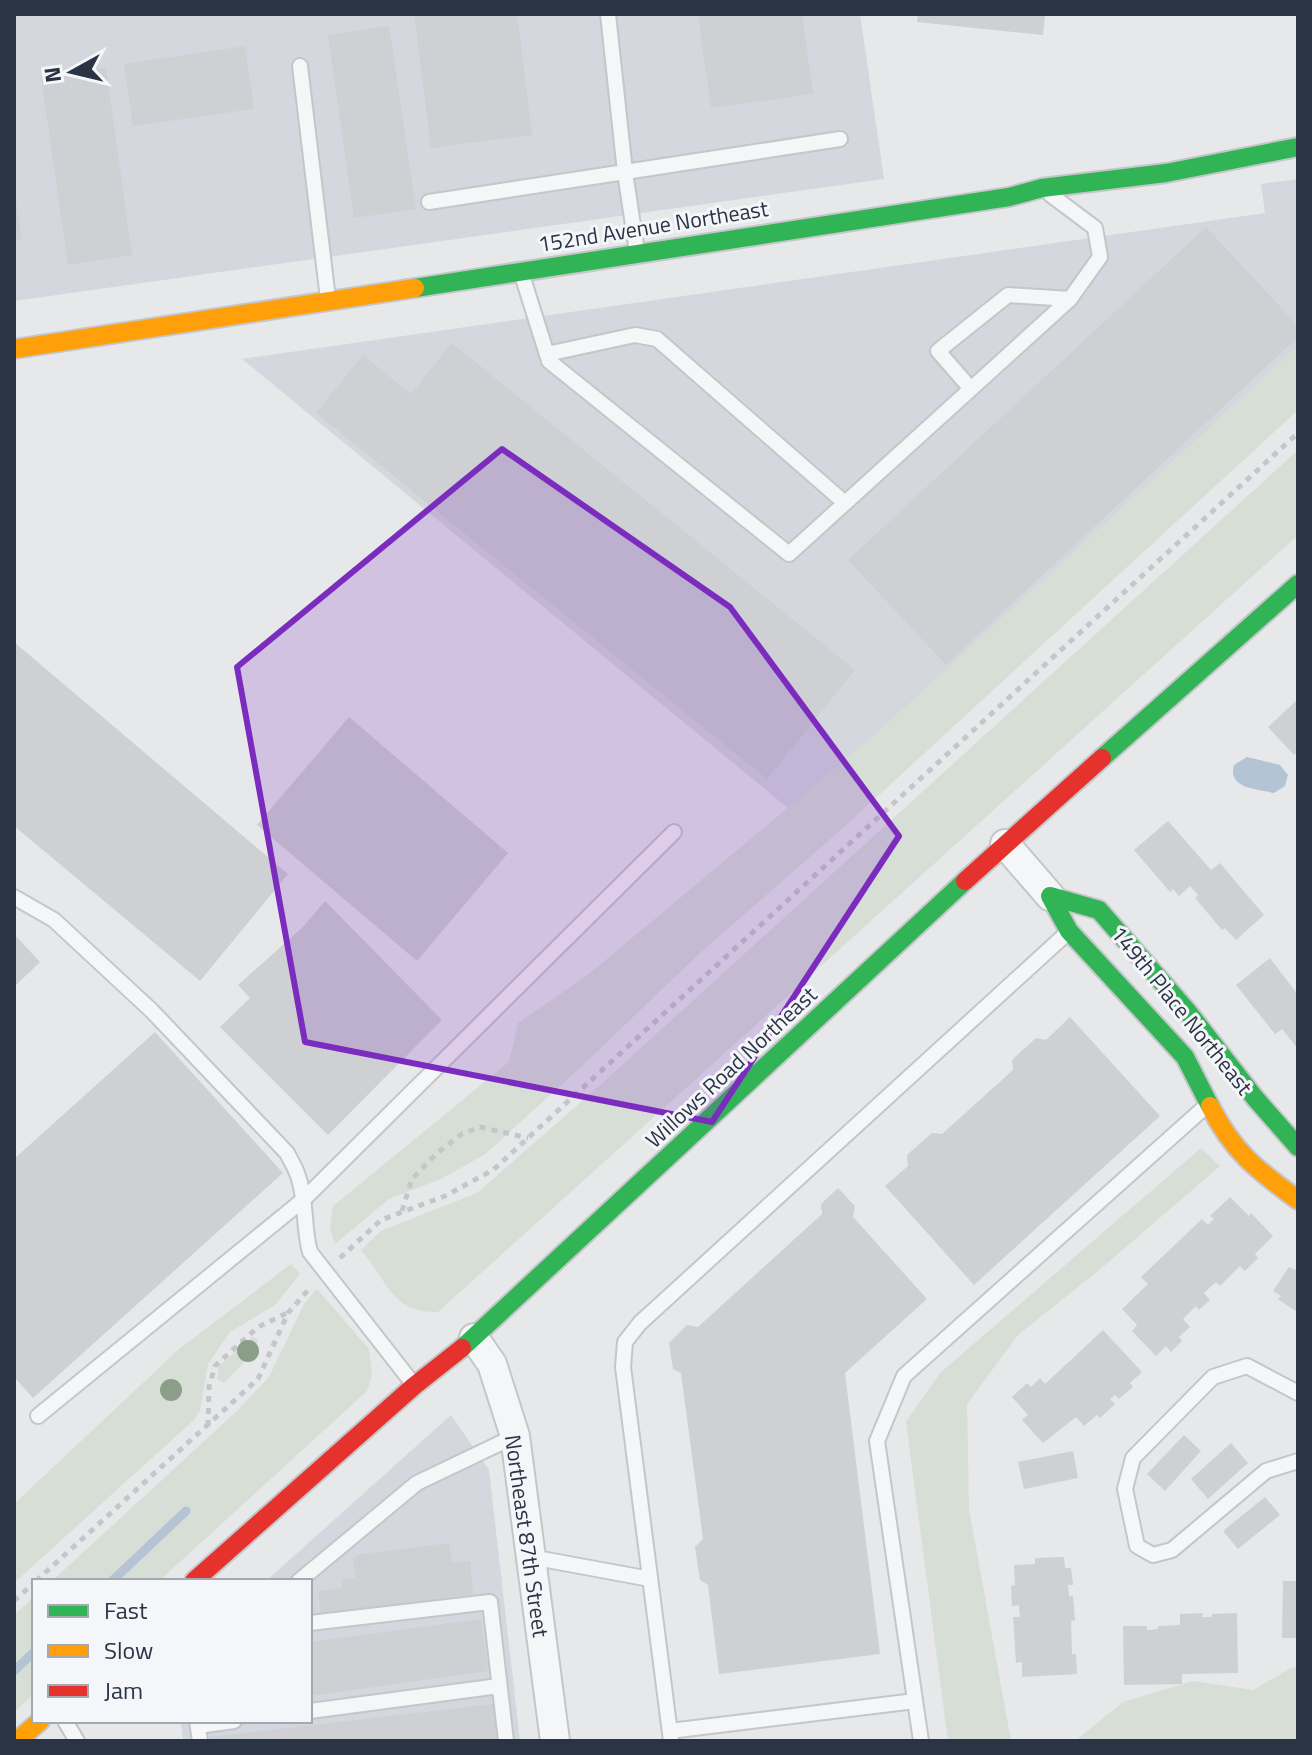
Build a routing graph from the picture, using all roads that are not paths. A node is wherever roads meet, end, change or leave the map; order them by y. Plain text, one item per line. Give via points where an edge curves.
1 (608, 14) edge
2 (300, 66) dead end
3 (840, 139) dead end
4 (1298, 147) edge
5 (625, 172) junction
6 (1042, 188) junction
7 (429, 202) dead end
8 (637, 253) junction
9 (521, 270) junction
10 (1070, 299) junction
11 (328, 300) junction
12 (14, 349) edge
13 (547, 354) junction
14 (971, 389) junction
15 (845, 503) junction
16 (1298, 584) edge
17 (674, 832) dead end
18 (1005, 844) junction
19 (1050, 896) junction
20 (14, 897) edge
21 (1099, 910) junction
22 (1069, 931) junction
23 (1223, 1090) junction
24 (1298, 1147) edge
25 (303, 1200) junction
26 (1298, 1200) edge
27 (474, 1338) junction
28 (414, 1386) junction
29 (1298, 1393) edge
30 (38, 1416) dead end
31 (515, 1436) junction
32 (1298, 1461) edge
33 (531, 1557) junction
34 (196, 1579) edge
35 (301, 1579) edge
36 (650, 1579) junction
37 (312, 1623) edge
38 (499, 1686) junction
39 (915, 1701) junction
40 (312, 1711) edge
41 (38, 1723) edge
42 (66, 1723) edge
43 (225, 1723) edge
44 (198, 1729) edge
45 (671, 1736) edge
46 (17, 1741) edge
47 (77, 1741) edge
48 (506, 1741) edge
49 (555, 1741) edge
50 (921, 1741) edge

1 - 5 lane
2 - 11 lane
3 - 5 lane
4 - 6 street, 152nd Avenue Northeast via 1166,173
5 - 7 lane
5 - 8 lane
6 - 8 street, 152nd Avenue Northeast
6 - 10 lane via 1095,228 1100,257
8 - 9 street, 152nd Avenue Northeast
9 - 11 street, 152nd Avenue Northeast
9 - 13 lane
10 - 14 lane
10 - 14 lane via 1008,295 938,351
11 - 12 street, 152nd Avenue Northeast
13 - 15 lane via 635,335 657,339
13 - 15 lane via 549,361 789,554
14 - 15 lane
16 - 18 street, Willows Road Northeast
17 - 25 lane
18 - 19 street, 149th Place Northeast
18 - 27 street, Willows Road Northeast
19 - 21 street, 149th Place Northeast
19 - 22 street, 149th Place Northeast
20 - 25 lane via 54,920 152,1011 287,1153
21 - 22 lane
21 - 23 street, 149th Place Northeast via 1188,1012
22 - 23 street, 149th Place Northeast via 1185,1057
22 - 36 lane via 625,1342 623,1367
23 - 24 street, 149th Place Northeast
23 - 26 street, 149th Place Northeast via 1224,1134 1253,1167
23 - 39 lane via 904,1376 877,1441
25 - 28 lane via 310,1252
25 - 30 lane
27 - 28 street, Willows Road Northeast
27 - 31 street, Northeast 87th Street via 492,1364
28 - 34 street, Willows Road Northeast
29 - 32 lane via 1247,1366 1213,1377 1133,1458 1125,1489 1137,1546 1153,1555 1172,1550 1266,1471
31 - 33 street, Northeast 87th Street
31 - 35 lane via 417,1483
33 - 36 lane
33 - 49 street, Northeast 87th Street
36 - 45 lane
37 - 38 lane via 490,1602
38 - 40 lane
38 - 48 lane
39 - 45 lane
39 - 50 lane
41 - 46 street
42 - 47 lane
43 - 44 lane

